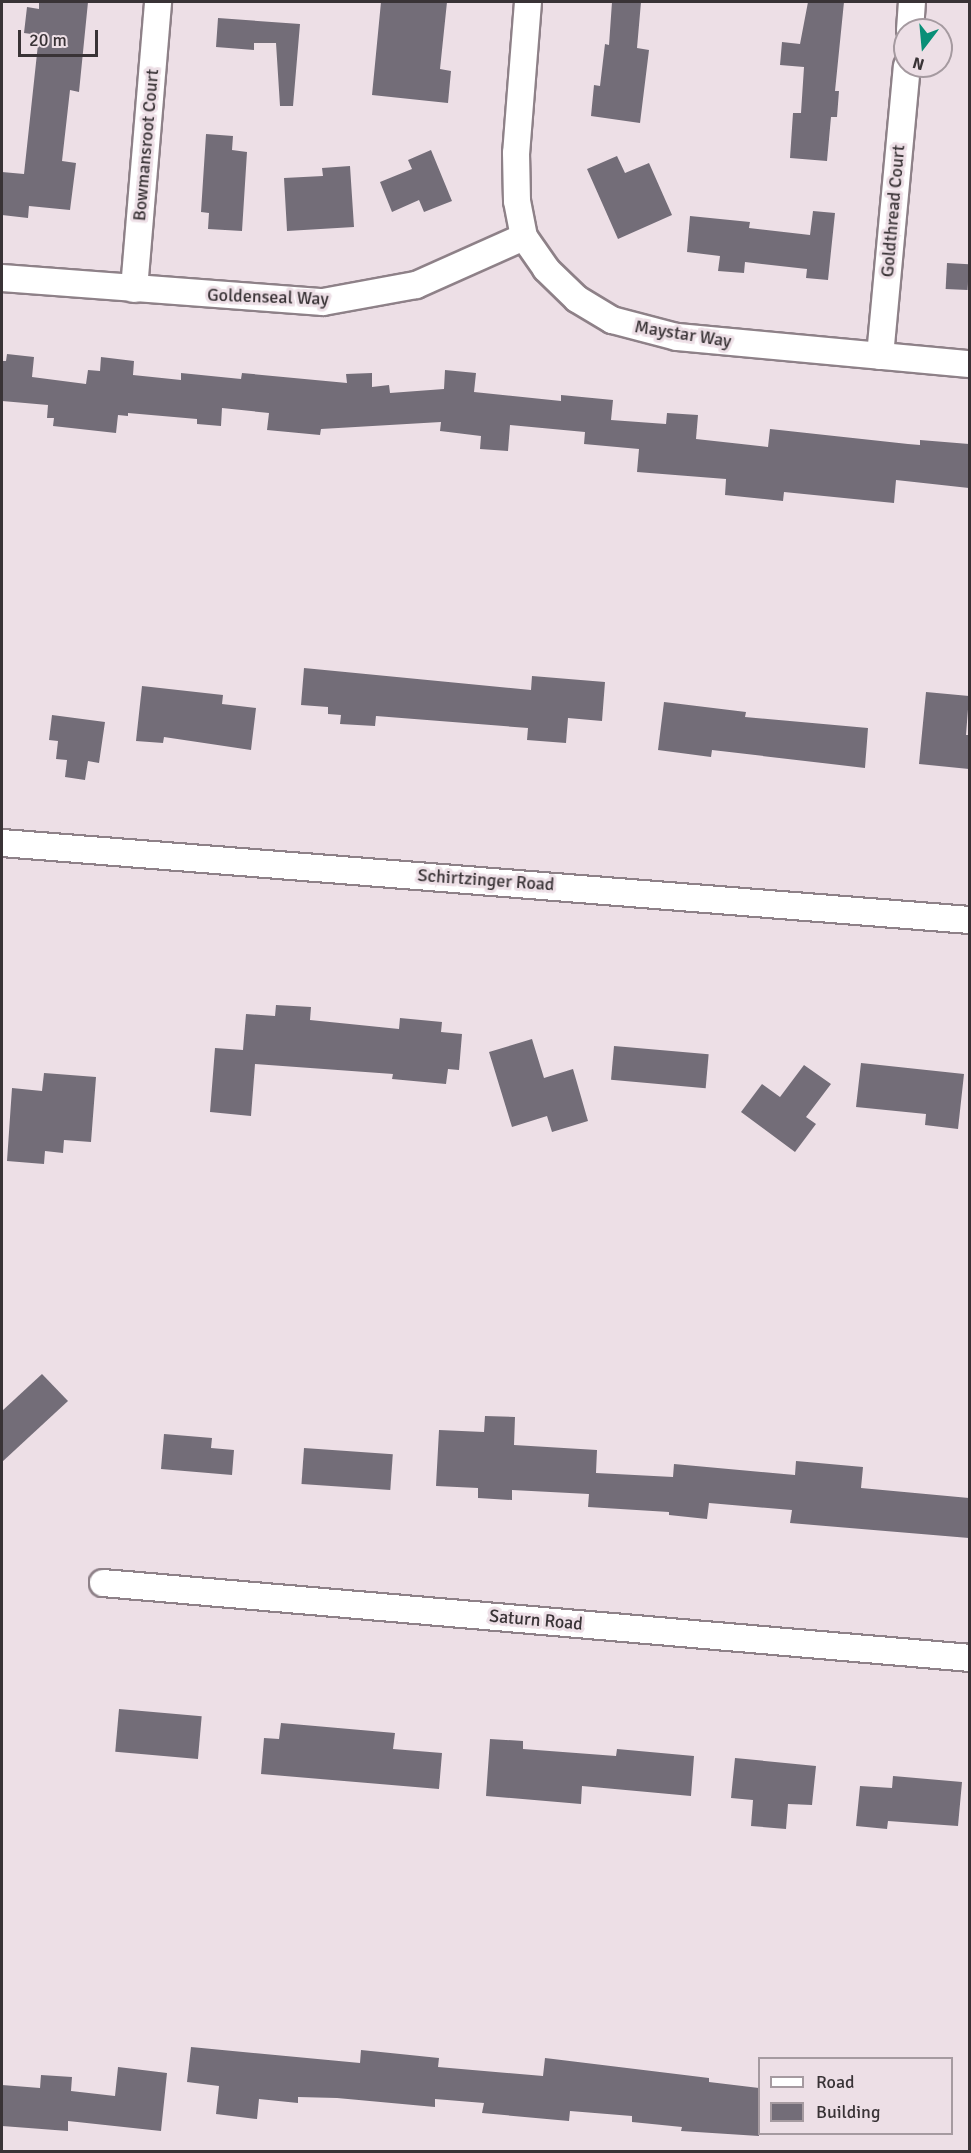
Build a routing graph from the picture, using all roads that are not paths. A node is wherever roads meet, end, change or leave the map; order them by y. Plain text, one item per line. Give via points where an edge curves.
1 (158, 2) edge
2 (528, 2) edge
3 (912, 2) edge
4 (911, 18) edge
5 (905, 78) edge
6 (524, 237) junction
7 (2, 278) edge
8 (134, 289) junction
9 (880, 356) junction
10 (969, 364) edge
11 (2, 843) edge
12 (969, 920) edge
13 (103, 1583) dead end
14 (969, 1658) edge

1 - 8 street, Bowmansroot Court
2 - 6 street, Maystar Way via 516,153 517,201
3 - 4 street
5 - 9 street, Goldthread Court
6 - 8 street, Goldenseal Way via 416,285 323,302
6 - 9 street, Maystar Way via 546,269 577,299 612,320 644,331
7 - 8 street, Goldenseal Way
9 - 10 street, Maystar Way
11 - 12 street, Schirtzinger Road
13 - 14 street, Saturn Road

